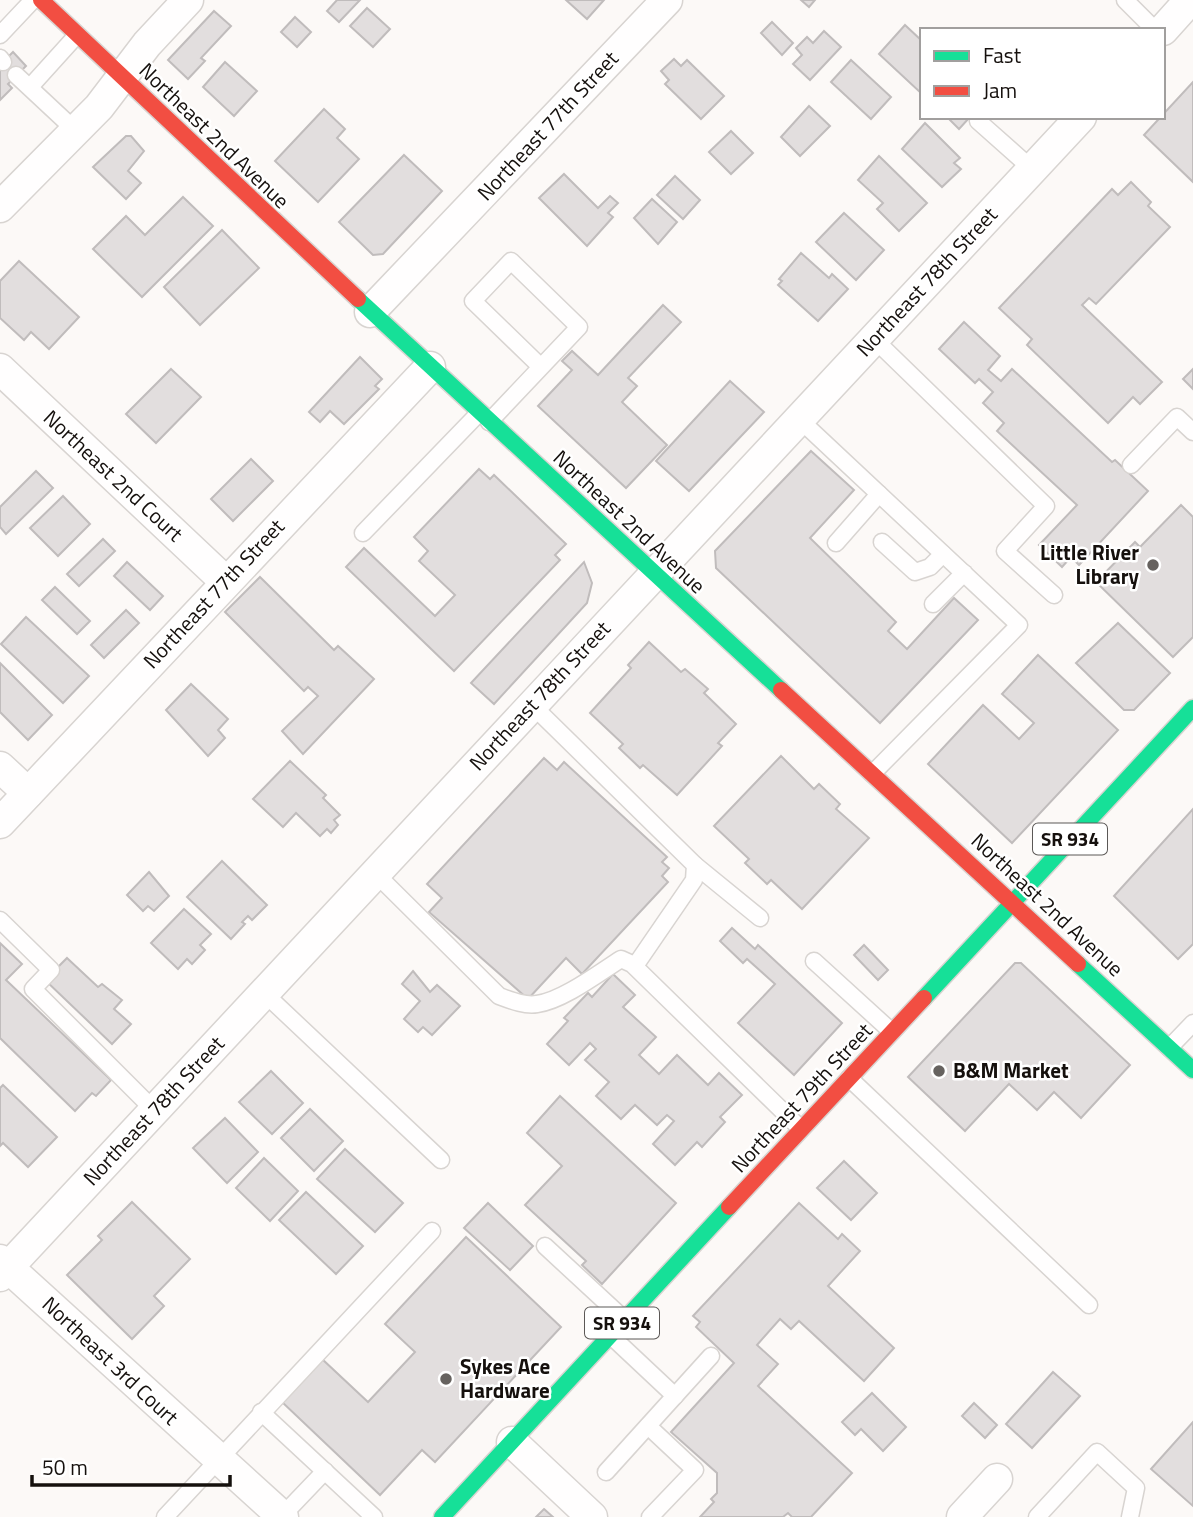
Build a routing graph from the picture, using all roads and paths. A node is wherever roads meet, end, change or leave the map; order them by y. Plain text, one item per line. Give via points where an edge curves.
1 (33, 0) edge
2 (41, 0) edge
3 (188, 0) edge
4 (667, 0) edge
5 (1125, 0) edge
6 (1190, 0) edge
7 (1153, 28) edge
8 (1165, 28) edge
9 (0, 35) edge
10 (77, 35) junction
11 (16, 75) dead end
12 (122, 77) junction
13 (30, 87) junction
14 (1079, 119) edge
15 (978, 121) dead end
16 (76, 131) junction
17 (1032, 169) junction
18 (0, 207) edge
19 (370, 312) junction
20 (874, 338) junction
21 (430, 367) junction
22 (541, 367) junction
23 (0, 369) edge
24 (484, 418) junction
25 (799, 419) junction
26 (1193, 432) edge
27 (1131, 465) dead end
28 (879, 494) junction
29 (363, 533) dead end
30 (882, 542) dead end
31 (836, 543) dead end
32 (943, 554) junction
33 (964, 573) junction
34 (653, 574) junction
35 (226, 582) junction
36 (1054, 596) dead end
37 (933, 604) dead end
38 (532, 705) junction
39 (1193, 708) edge
40 (0, 767) edge
41 (872, 774) junction
42 (28, 793) junction
43 (0, 823) edge
44 (695, 865) junction
45 (376, 873) junction
46 (1012, 901) junction
47 (760, 918) dead end
48 (0, 920) edge
49 (814, 961) dead end
50 (635, 967) junction
51 (264, 993) junction
52 (1193, 1023) edge
53 (892, 1032) junction
54 (1169, 1048) junction
55 (1193, 1070) edge
56 (849, 1078) junction
57 (154, 1110) junction
58 (801, 1129) junction
59 (441, 1160) dead end
60 (432, 1231) dead end
61 (545, 1246) dead end
62 (3, 1268) edge
63 (1089, 1305) dead end
64 (625, 1320) junction
65 (610, 1335) junction
66 (711, 1356) dead end
67 (675, 1396) junction
68 (261, 1412) junction
69 (648, 1426) junction
70 (512, 1442) junction
71 (217, 1460) junction
72 (325, 1471) junction
73 (606, 1472) dead end
74 (997, 1479) dead end
75 (165, 1517) edge
76 (282, 1517) edge
77 (374, 1517) edge
78 (442, 1517) edge
79 (592, 1517) edge
80 (650, 1517) edge
81 (962, 1517) edge
82 (1037, 1517) edge
83 (1130, 1517) edge

1 - 9 lane
2 - 10 main road, Northeast 2nd Avenue
3 - 12 street
4 - 19 street, Northeast 77th Street
5 - 7 lane
6 - 8 street
10 - 12 main road, Northeast 2nd Avenue
10 - 13 lane
11 - 13 lane
12 - 16 street
12 - 19 main road, Northeast 2nd Avenue
13 - 16 lane
14 - 17 street, Northeast 78th Street
15 - 17 lane
16 - 18 street
17 - 20 street, Northeast 78th Street
19 - 21 main road, Northeast 2nd Avenue
20 - 25 street, Northeast 78th Street
20 - 36 lane via 1046,506 1005,551
21 - 24 main road, Northeast 2nd Avenue
21 - 35 street, Northeast 77th Street
22 - 22 lane via 579,327 511,261 473,301
22 - 24 lane
23 - 35 street, Northeast 2nd Court
24 - 29 lane
24 - 34 main road, Northeast 2nd Avenue
25 - 28 lane
25 - 34 street, Northeast 78th Street
26 - 27 lane via 1177,417
28 - 31 lane
28 - 32 lane
30 - 32 lane via 915,572 930,567
32 - 33 lane
33 - 37 lane
33 - 41 lane via 1019,625
34 - 38 street, Northeast 78th Street
34 - 41 main road, Northeast 2nd Avenue
35 - 42 street, Northeast 77th Street
38 - 44 lane
38 - 45 street, Northeast 78th Street
39 - 46 main road, Northeast 79th Street / SR 934
40 - 42 street
41 - 46 main road, Northeast 2nd Avenue
42 - 43 street, Northeast 77th Street
44 - 47 lane
44 - 50 lane via 694,880
45 - 50 lane via 499,996 517,1003 537,1004 621,959
45 - 51 street, Northeast 78th Street
46 - 53 main road, Northeast 79th Street / SR 934
46 - 54 main road, Northeast 2nd Avenue
48 - 57 lane via 51,970 33,989
49 - 53 lane
50 - 58 lane
51 - 57 street, Northeast 78th Street
51 - 59 lane
52 - 54 lane
53 - 56 main road, Northeast 79th Street / SR 934
54 - 55 main road, Northeast 2nd Avenue
56 - 58 main road, Northeast 79th Street / SR 934
56 - 63 lane
57 - 62 street, Northeast 78th Street
58 - 64 main road, Northeast 79th Street / SR 934
60 - 68 lane
61 - 64 lane
62 - 71 street, Northeast 3rd Court
64 - 65 main road, Northeast 79th Street / SR 934
65 - 67 lane
65 - 70 main road, Northeast 79th Street / SR 934
66 - 67 lane
67 - 69 lane
68 - 71 lane
68 - 72 lane
69 - 73 lane
69 - 80 lane via 695,1470
70 - 78 main road, Northeast 79th Street / SR 934
70 - 79 street
71 - 75 lane
71 - 76 street, Northeast 3rd Court
72 - 76 lane
72 - 77 lane
74 - 81 street
82 - 83 lane via 1097,1452 1136,1488

